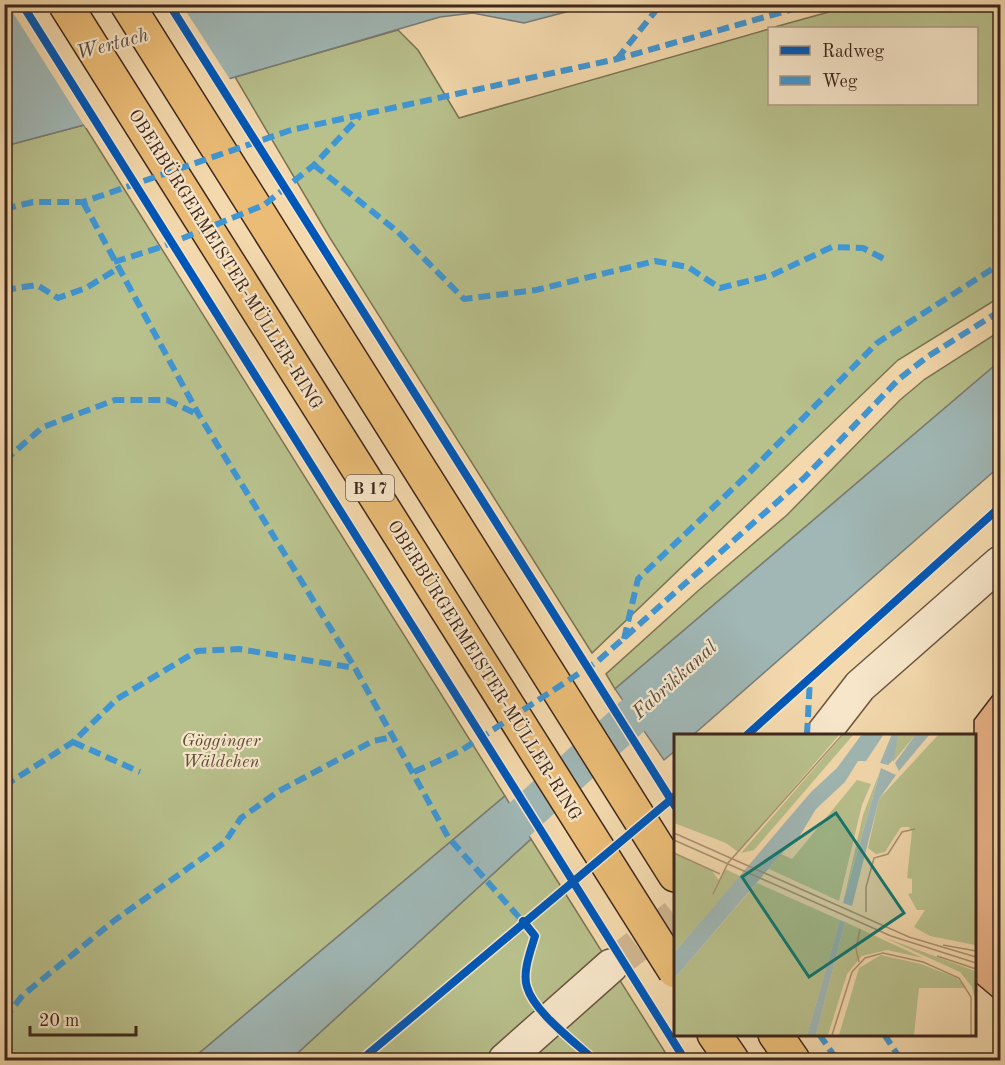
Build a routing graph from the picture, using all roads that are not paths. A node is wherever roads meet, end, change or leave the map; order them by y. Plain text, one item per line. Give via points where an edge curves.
1 (65, 4) edge
2 (127, 4) edge
3 (1000, 563) edge
4 (823, 734) edge
5 (674, 873) edge
6 (611, 966) tunnel mouth
7 (674, 969) edge
8 (776, 1035) edge
9 (505, 1060) edge
10 (793, 1060) edge

1 - 7 highway, OBERBÜRGERMEISTER-MÜLLER-RING / B 17, bridge
2 - 5 highway, B 17
3 - 4 street via 860,686
6 - 9 street
8 - 10 highway

